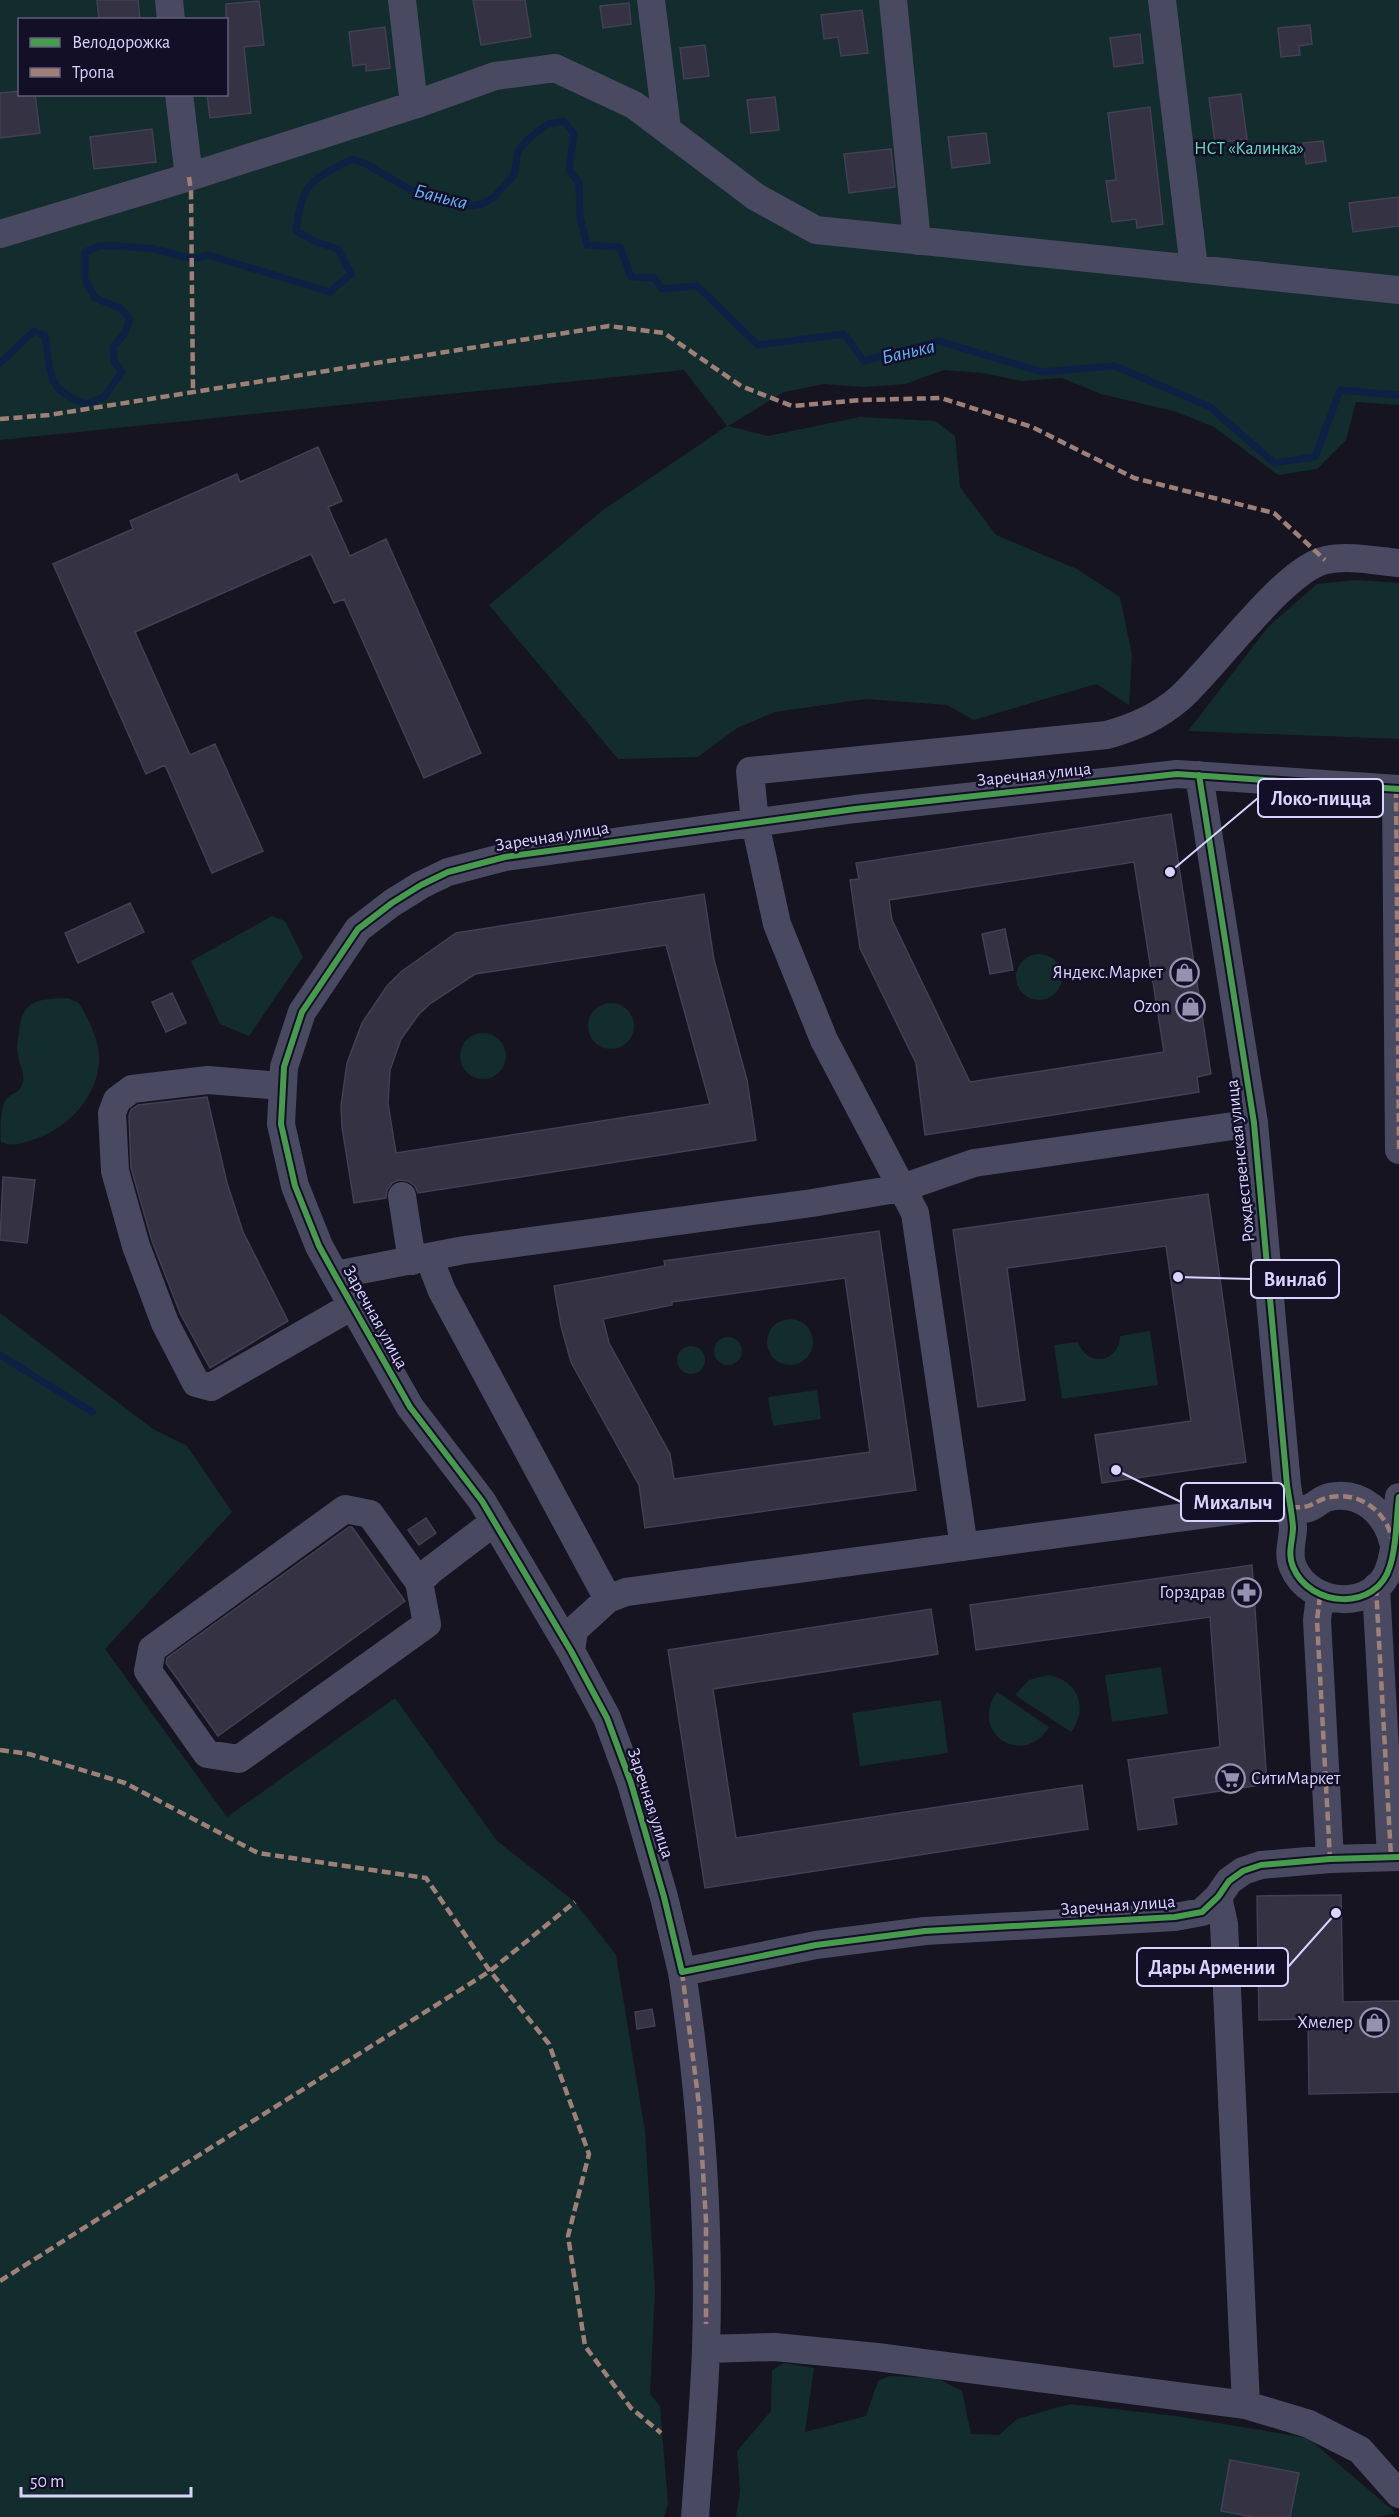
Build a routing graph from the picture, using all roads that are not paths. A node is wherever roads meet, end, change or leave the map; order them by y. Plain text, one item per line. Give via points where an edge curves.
1 (169, 0) edge
2 (402, 0) edge
3 (651, 0) edge
4 (892, 0) edge
5 (1162, 0) edge
6 (171, 18) edge
7 (179, 96) edge
8 (414, 105) junction
9 (667, 129) junction
10 (189, 177) junction
11 (0, 234) edge
12 (917, 241) junction
13 (1194, 268) junction
14 (1399, 290) edge
15 (1399, 563) edge
16 (1199, 775) junction
17 (1398, 789) edge
18 (755, 823) junction
19 (281, 1086) junction
20 (1254, 1123) junction
21 (1399, 1150) edge
22 (902, 1188) junction
23 (402, 1196) dead end
24 (421, 1260) junction
25 (335, 1275) junction
26 (352, 1306) junction
27 (1399, 1497) edge
28 (1291, 1507) junction
29 (494, 1522) junction
30 (1396, 1542) edge
31 (964, 1547) junction
32 (419, 1582) junction
33 (1376, 1587) junction
34 (1320, 1596) junction
35 (608, 1599) junction
36 (571, 1651) junction
37 (1395, 1857) edge
38 (1330, 1859) junction
39 (1218, 1897) junction
40 (682, 1972) junction
41 (706, 2349) junction
42 (1246, 2405) junction
43 (1399, 2494) edge
44 (695, 2517) edge

1 - 6 street
2 - 8 street
3 - 9 street
4 - 12 street
5 - 13 street
7 - 10 street
8 - 9 street via 495,76 555,68 634,105
8 - 10 street
9 - 12 street via 756,197 816,230
10 - 11 street
12 - 13 street
13 - 14 street
15 - 18 street via 1325,560 1303,570 1181,697 1138,726 1107,735 750,771
16 - 17 street, Заречная улица
16 - 18 street, Заречная улица via 1177,774
16 - 20 street, Рождественская улица
17 - 21 street
18 - 19 street, Заречная улица via 505,857 448,872 421,885 358,929 332,966 302,1012
18 - 22 street via 777,924 824,1040
19 - 25 street, Заречная улица via 281,1124 294,1186
19 - 26 street via 208,1080 132,1089 117,1100 112,1113 116,1171 136,1246 165,1323 196,1383 211,1387
20 - 22 street via 974,1163
20 - 28 street, Рождественская улица
22 - 24 street via 464,1250
22 - 31 street via 915,1213
23 - 24 street
24 - 25 street
24 - 35 street via 442,1291
25 - 26 street, Заречная улица
26 - 29 street, Заречная улица via 410,1407
27 - 30 street
28 - 30 street via 1307,1509 1329,1497 1355,1498 1377,1509
28 - 31 street via 1267,1506
28 - 34 street, Рождественская улица via 1293,1566 1307,1587
29 - 32 street
29 - 36 street, Заречная улица
30 - 33 street via 1390,1566
31 - 35 street via 626,1592
32 - 32 street via 370,1514 345,1509 152,1649 148,1671 207,1754 239,1759 427,1624
33 - 34 street via 1342,1600
33 - 37 street
34 - 38 street via 1317,1620
35 - 36 street via 574,1630
36 - 40 street, Заречная улица via 607,1718 631,1783
37 - 38 street, Заречная улица
38 - 39 street, Заречная улица via 1244,1871 1229,1881
39 - 40 street, Заречная улица via 1202,1912 1174,1917 925,1931 816,1945
39 - 42 street via 1224,1924
40 - 41 street via 699,2105 706,2221
41 - 42 street via 775,2347 866,2356
41 - 44 street
42 - 43 street via 1309,2424 1360,2450

